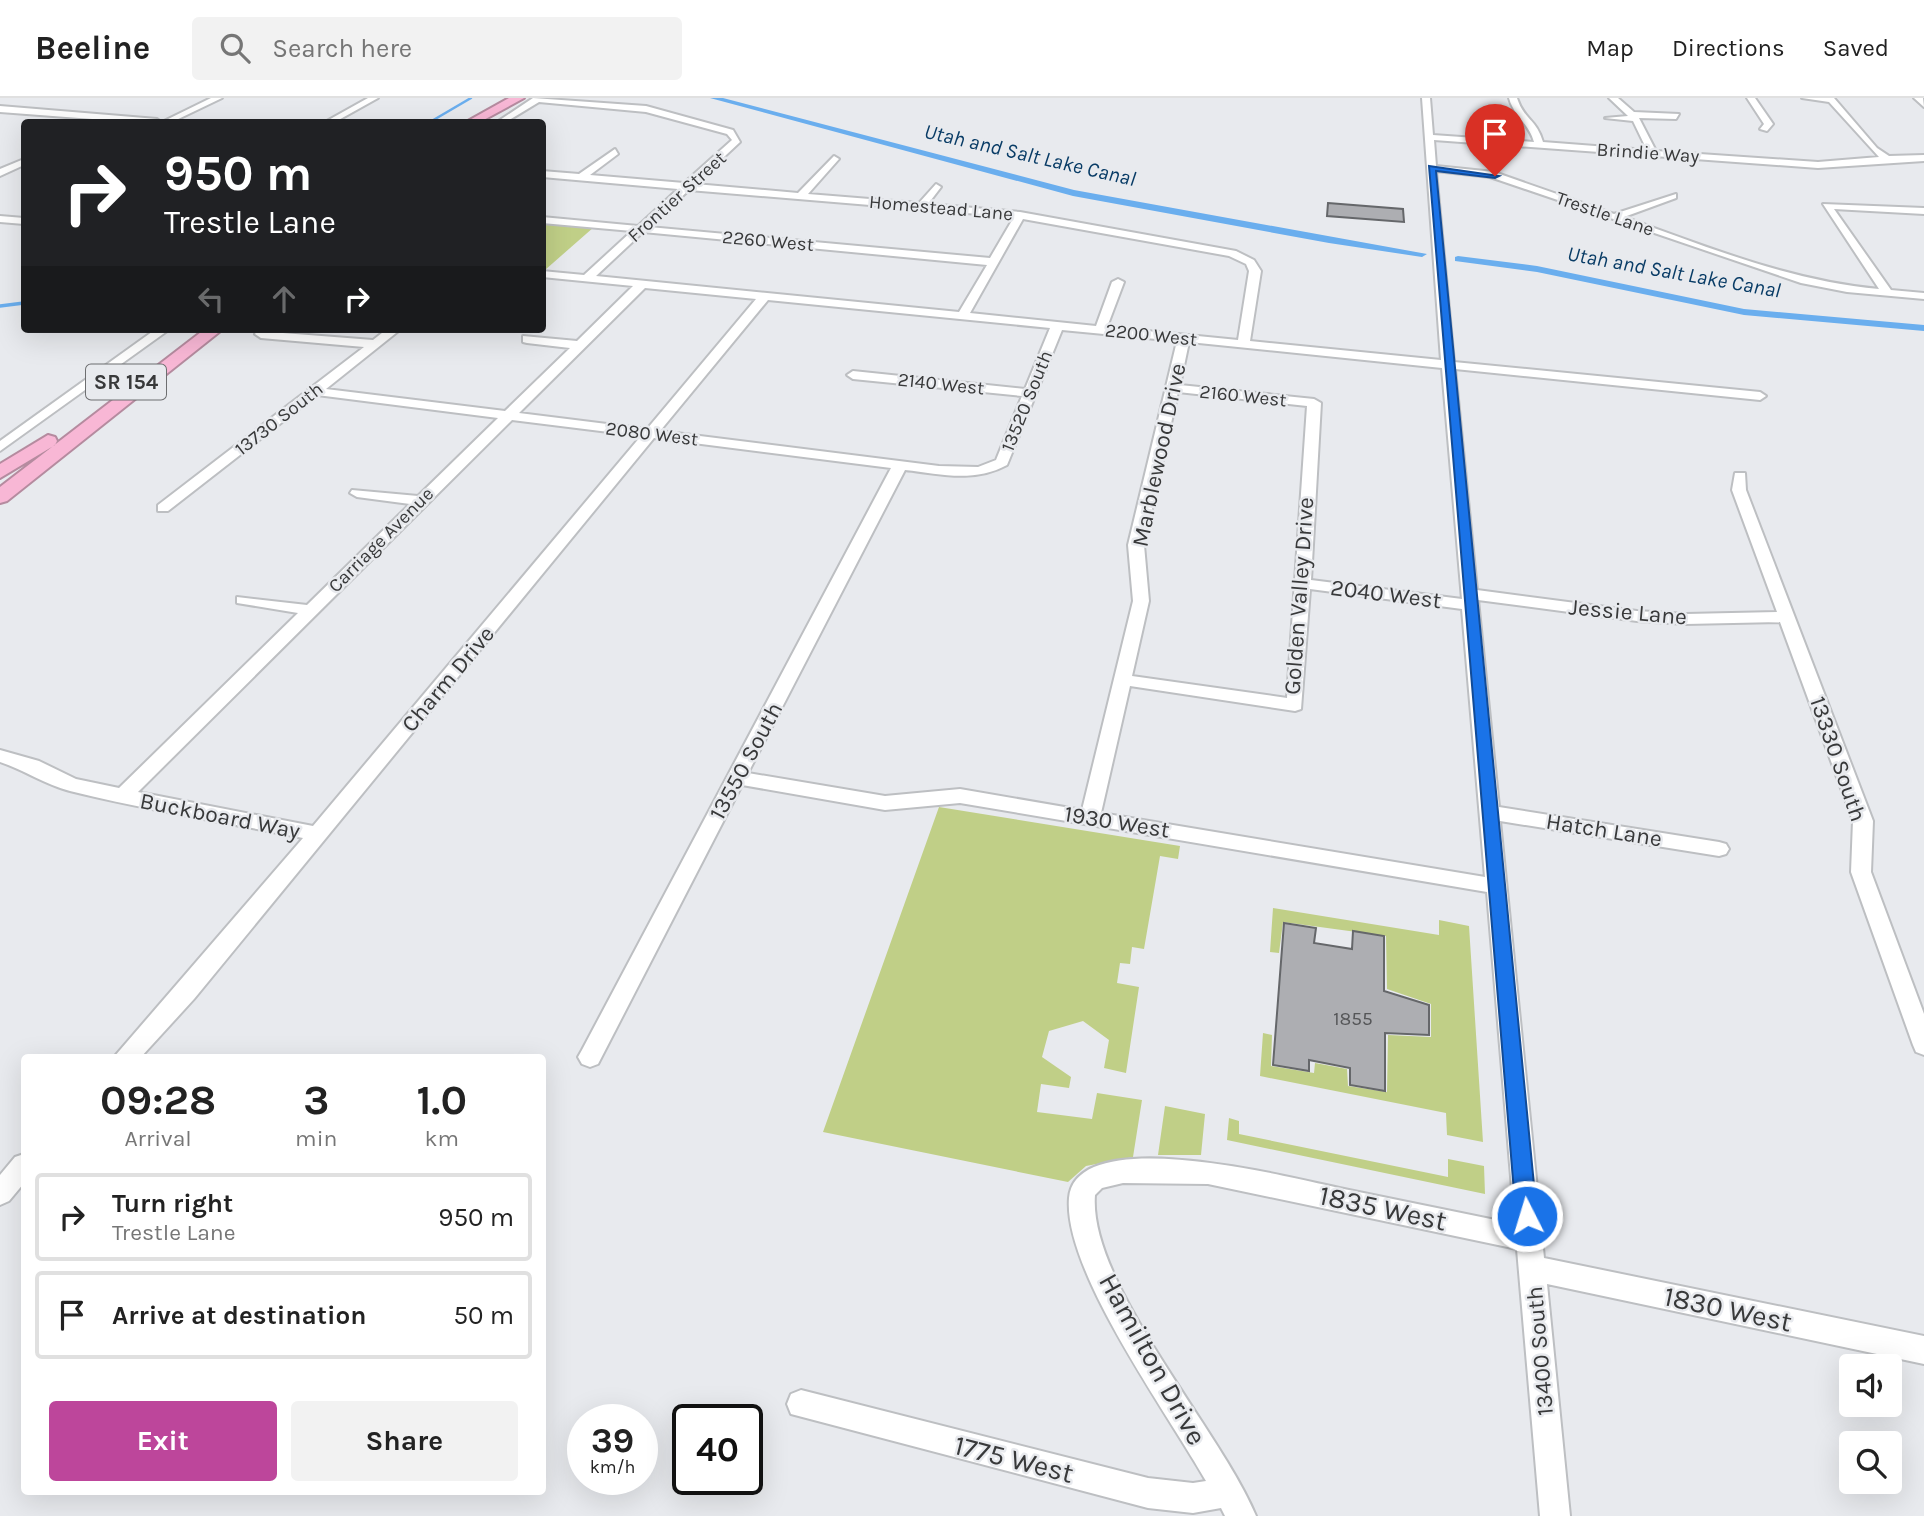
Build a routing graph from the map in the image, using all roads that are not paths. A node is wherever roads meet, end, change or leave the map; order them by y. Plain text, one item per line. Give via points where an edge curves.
1 (18, 98) edge
2 (218, 98) edge
3 (374, 98) edge
4 (493, 98) edge
5 (509, 98) edge
6 (518, 98) edge
7 (538, 98) edge
8 (635, 98) edge
9 (1426, 98) edge
10 (1513, 98) edge
11 (1613, 98) edge
12 (1751, 98) edge
13 (1806, 98) edge
14 (1830, 99) edge
15 (625, 106) junction
16 (0, 107) edge
17 (1676, 116) dead end
18 (1634, 117) junction
19 (1609, 118) dead end
20 (100, 119) edge
21 (172, 119) edge
22 (335, 119) edge
23 (469, 119) edge
24 (471, 119) edge
25 (471, 119) edge
26 (506, 119) edge
27 (1764, 129) dead end
28 (1429, 137) junction
29 (1539, 145) junction
30 (615, 152) dead end
31 (1653, 153) junction
32 (1886, 158) junction
33 (834, 159) dead end
34 (1924, 159) edge
35 (1866, 161) junction
36 (21, 163) edge
37 (1432, 168) junction
38 (1886, 170) dead end
39 (0, 173) edge
40 (546, 174) edge
41 (582, 177) junction
42 (688, 186) junction
43 (936, 187) dead end
44 (801, 196) junction
45 (1673, 196) dead end
46 (922, 206) junction
47 (1924, 211) edge
48 (1020, 215) junction
49 (1615, 217) junction
50 (0, 219) edge
51 (546, 220) edge
52 (21, 221) edge
53 (642, 229) junction
54 (993, 262) junction
55 (546, 274) edge
56 (587, 278) junction
57 (1118, 282) dead end
58 (642, 284) junction
59 (1887, 292) junction
60 (765, 296) junction
61 (1924, 296) edge
62 (963, 316) junction
63 (1057, 326) junction
64 (1100, 330) junction
65 (158, 333) edge
66 (189, 333) edge
67 (210, 333) edge
68 (390, 333) edge
69 (261, 334) dead end
70 (527, 339) dead end
71 (1184, 339) junction
72 (376, 344) junction
73 (579, 345) junction
74 (1243, 345) junction
75 (1448, 365) junction
76 (853, 374) dead end
77 (1173, 388) junction
78 (314, 391) junction
79 (1029, 393) junction
80 (1760, 396) dead end
81 (1314, 403) joint
82 (118, 408) junction
83 (507, 416) junction
84 (650, 433) junction
85 (0, 447) edge
86 (900, 465) junction
87 (990, 471) joint
88 (0, 474) edge
89 (1740, 476) dead end
90 (357, 493) dead end
91 (0, 497) edge
92 (420, 501) junction
93 (163, 508) dead end
94 (0, 509) edge
95 (1301, 583) junction
96 (1470, 599) junction
97 (243, 600) dead end
98 (310, 610) junction
99 (1787, 617) junction
100 (1123, 680) junction
101 (0, 756) edge
102 (737, 778) junction
103 (121, 797) junction
104 (1489, 812) junction
105 (1090, 817) junction
106 (319, 834) junction
107 (1719, 849) dead end
108 (1496, 886) junction
109 (1924, 1045) edge
110 (129, 1054) edge
111 (590, 1057) dead end
112 (21, 1168) edge
113 (1237, 1177) joint
114 (0, 1193) edge
115 (1529, 1239) junction
116 (1533, 1268) junction
117 (1924, 1350) edge
118 (801, 1404) dead end
119 (1235, 1504) edge
120 (1555, 1516) edge

1 - 16 street
2 - 21 street
3 - 22 street
4 - 23 highway
5 - 24 highway
6 - 25 highway
7 - 15 street, Frontier Street
7 - 26 street
8 - 15 street
9 - 28 street, 13400 South
10 - 29 street via 1517,112 1534,126
11 - 18 street
12 - 27 street via 1769,124
13 - 14 street
14 - 32 street
15 - 42 street, Frontier Street via 736,136 733,146
16 - 20 street
17 - 18 street
18 - 19 street
18 - 31 street
28 - 29 street, Brindie Way
28 - 37 street, 13400 South
29 - 31 street, Brindie Way
30 - 41 street
31 - 35 street, Brindie Way via 1825,165
32 - 34 street, Brindie Way
32 - 35 street, Brindie Way
33 - 44 street
35 - 38 street, Brindie Way
36 - 39 street
37 - 49 street, Trestle Lane via 1491,174
37 - 75 street, 13400 South
40 - 41 street, Homestead Lane
41 - 42 street, Homestead Lane
42 - 44 street, Homestead Lane
42 - 53 street, Frontier Street
43 - 46 street
44 - 46 street, Homestead Lane
45 - 49 street
46 - 48 street, Homestead Lane
47 - 59 street via 1827,206
48 - 54 street
48 - 74 street, Homestead Lane via 1232,253 1250,261 1255,271
49 - 59 street, Trestle Lane via 1775,272 1835,287
50 - 52 street
51 - 53 street, 2260 West
53 - 54 street, 2260 West
53 - 56 street, Frontier Street
54 - 62 street
55 - 56 street, 2200 West
56 - 58 street, 2200 West
57 - 64 street
58 - 60 street, 2200 West
58 - 73 street, Carriage Avenue
59 - 61 street, Trestle Lane
60 - 62 street, 2200 West
60 - 84 street, Charm Drive
62 - 63 street, 2200 West
63 - 64 street, 2200 West
63 - 79 street, 13520 South
64 - 71 street, 2200 West
65 - 85 street
66 - 88 highway, SR 154
67 - 82 highway, SR 154
68 - 72 street, 13730 South
69 - 72 street
70 - 73 street
71 - 74 street, 2200 West
71 - 77 street, Marblewood Drive
72 - 78 street, 13730 South
73 - 83 street, Carriage Avenue
74 - 75 street, 2200 West
75 - 80 street, 2200 West
75 - 96 street, 13400 South
76 - 79 street, 2140 West
77 - 81 street, 2160 West
77 - 100 street, Marblewood Drive via 1136,545 1141,601
78 - 83 street, 2080 West
78 - 93 street, 13730 South
79 - 87 street, 13520 South via 1002,462
81 - 95 street, Golden Valley Drive
82 - 91 highway, SR 154
82 - 94 highway
83 - 84 street, 2080 West
83 - 92 street, Carriage Avenue
84 - 86 street, 2080 West
84 - 106 street, Charm Drive
86 - 87 street, 2080 West
86 - 102 street, 13550 South
89 - 99 street, 13330 South via 1739,490
90 - 92 street
92 - 98 street, Carriage Avenue
95 - 96 street, 2040 West
95 - 100 street, Golden Valley Drive via 1295,705
96 - 99 street, Jessie Lane via 1686,619
96 - 104 street, 13400 South
97 - 98 street
98 - 103 street, Carriage Avenue
99 - 109 street, 13330 South via 1863,821 1861,872
100 - 105 street, Marblewood Drive
101 - 103 street, Buckboard Way via 71,785
102 - 105 street, 1930 West via 885,803 960,796
102 - 111 street, 13550 South
103 - 106 street, Buckboard Way
104 - 107 street, Hatch Lane
104 - 108 street, 13400 South
105 - 108 street, 1930 West
106 - 110 street, Charm Drive
108 - 115 street, 13400 South
112 - 114 street
113 - 115 street, 1835 West
113 - 119 street, Hamilton Drive via 1166,1169 1111,1174 1093,1179 1083,1188 1080,1203 1107,1288
115 - 116 street, 13400 South
116 - 117 street, 1830 West
116 - 120 street, 13400 South
118 - 119 street, 1775 West via 1148,1493

